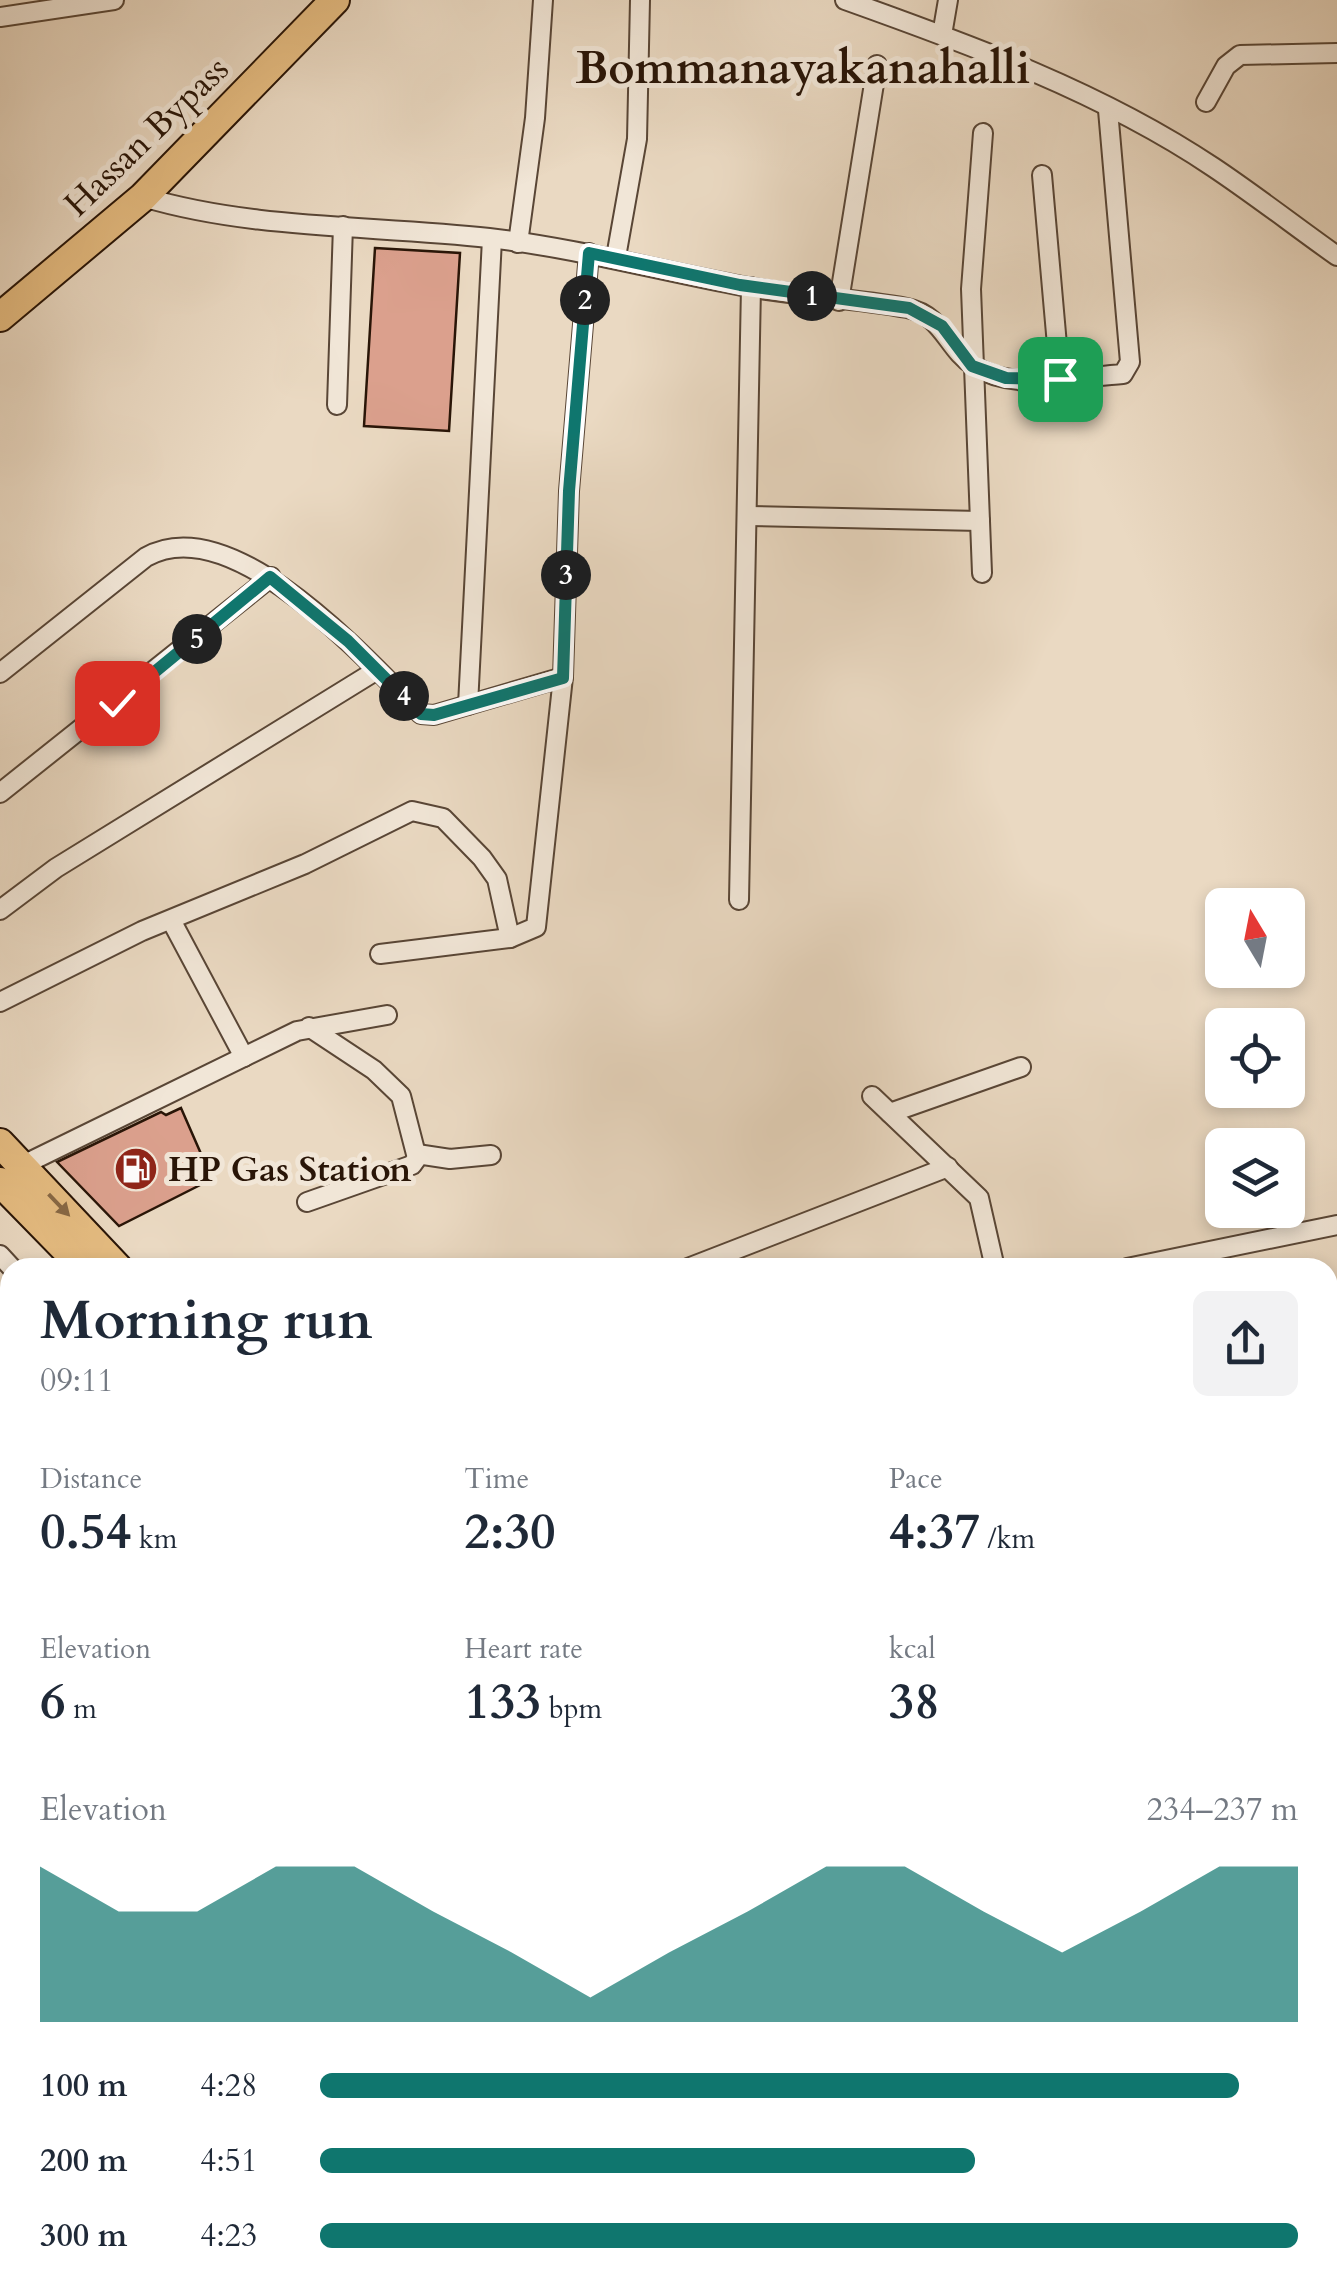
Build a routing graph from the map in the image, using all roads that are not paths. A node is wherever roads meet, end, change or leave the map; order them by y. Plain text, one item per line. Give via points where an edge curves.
1 (114, 0) edge
2 (336, 0) edge
3 (543, 0) edge
4 (640, 0) edge
5 (845, 0) edge
6 (948, 0) edge
7 (78, 3) edge
8 (0, 17) edge
9 (942, 35) junction
10 (1337, 53) edge
11 (876, 66) dead end
12 (1206, 102) dead end
13 (1108, 110) junction
14 (983, 133) dead end
15 (1042, 175) dead end
16 (143, 198) junction
17 (342, 226) junction
18 (492, 238) junction
19 (518, 244) junction
20 (589, 253) junction
21 (1337, 256) edge
22 (616, 257) junction
23 (751, 287) junction
24 (839, 300) junction
25 (0, 317) edge
26 (972, 366) junction
27 (1060, 379) junction
28 (337, 404) dead end
29 (746, 516) junction
30 (980, 522) junction
31 (982, 573) dead end
32 (270, 577) junction
33 (377, 670) junction
34 (0, 673) edge
35 (563, 678) junction
36 (468, 705) junction
37 (0, 794) edge
38 (739, 900) dead end
39 (0, 910) edge
40 (171, 920) junction
41 (510, 938) junction
42 (380, 954) dead end
43 (0, 1002) edge
44 (387, 1016) dead end
45 (309, 1027) junction
46 (244, 1058) junction
47 (1021, 1067) dead end
48 (872, 1096) dead end
49 (890, 1113) junction
50 (0, 1143) edge
51 (417, 1154) junction
52 (491, 1155) dead end
53 (948, 1167) junction
54 (11, 1174) edge
55 (308, 1202) dead end
56 (1337, 1225) edge
57 (76, 1258) edge
58 (107, 1258) edge
59 (714, 1258) edge
60 (993, 1258) edge
61 (1176, 1258) edge

1 - 7 street
2 - 16 highway, Hassan Bypass
3 - 19 street
4 - 22 street via 637,138
5 - 9 street
6 - 9 street
7 - 8 street
9 - 13 street via 1004,57
10 - 12 street via 1240,55
11 - 24 street
13 - 21 street via 1211,165
13 - 27 street via 1130,366 1123,374
14 - 26 street via 970,290
15 - 27 street
16 - 17 street via 198,214
16 - 25 highway, Hassan Bypass
17 - 18 street
17 - 28 street
18 - 19 street
18 - 36 street
19 - 20 street
20 - 22 street
20 - 35 street via 569,491
22 - 23 street
23 - 24 street
23 - 29 street
24 - 26 street via 924,313
26 - 27 street via 1006,378
26 - 30 street
29 - 30 street
29 - 38 street
30 - 31 street
32 - 33 street
32 - 34 street via 206,550 159,549
32 - 37 street
33 - 36 street via 421,714
33 - 39 street via 56,868
35 - 36 street
35 - 41 street via 536,927
40 - 41 street via 305,864 403,813 426,811 443,818 497,879
40 - 43 street
40 - 46 street
41 - 42 street
44 - 45 street
45 - 46 street
45 - 51 street via 402,1096
46 - 54 street
47 - 49 street
48 - 49 street
49 - 53 street
50 - 54 highway
51 - 52 street via 450,1160
51 - 55 street via 412,1165
53 - 59 street
53 - 60 street via 979,1198
54 - 57 highway
54 -> 58 highway
56 - 61 street

